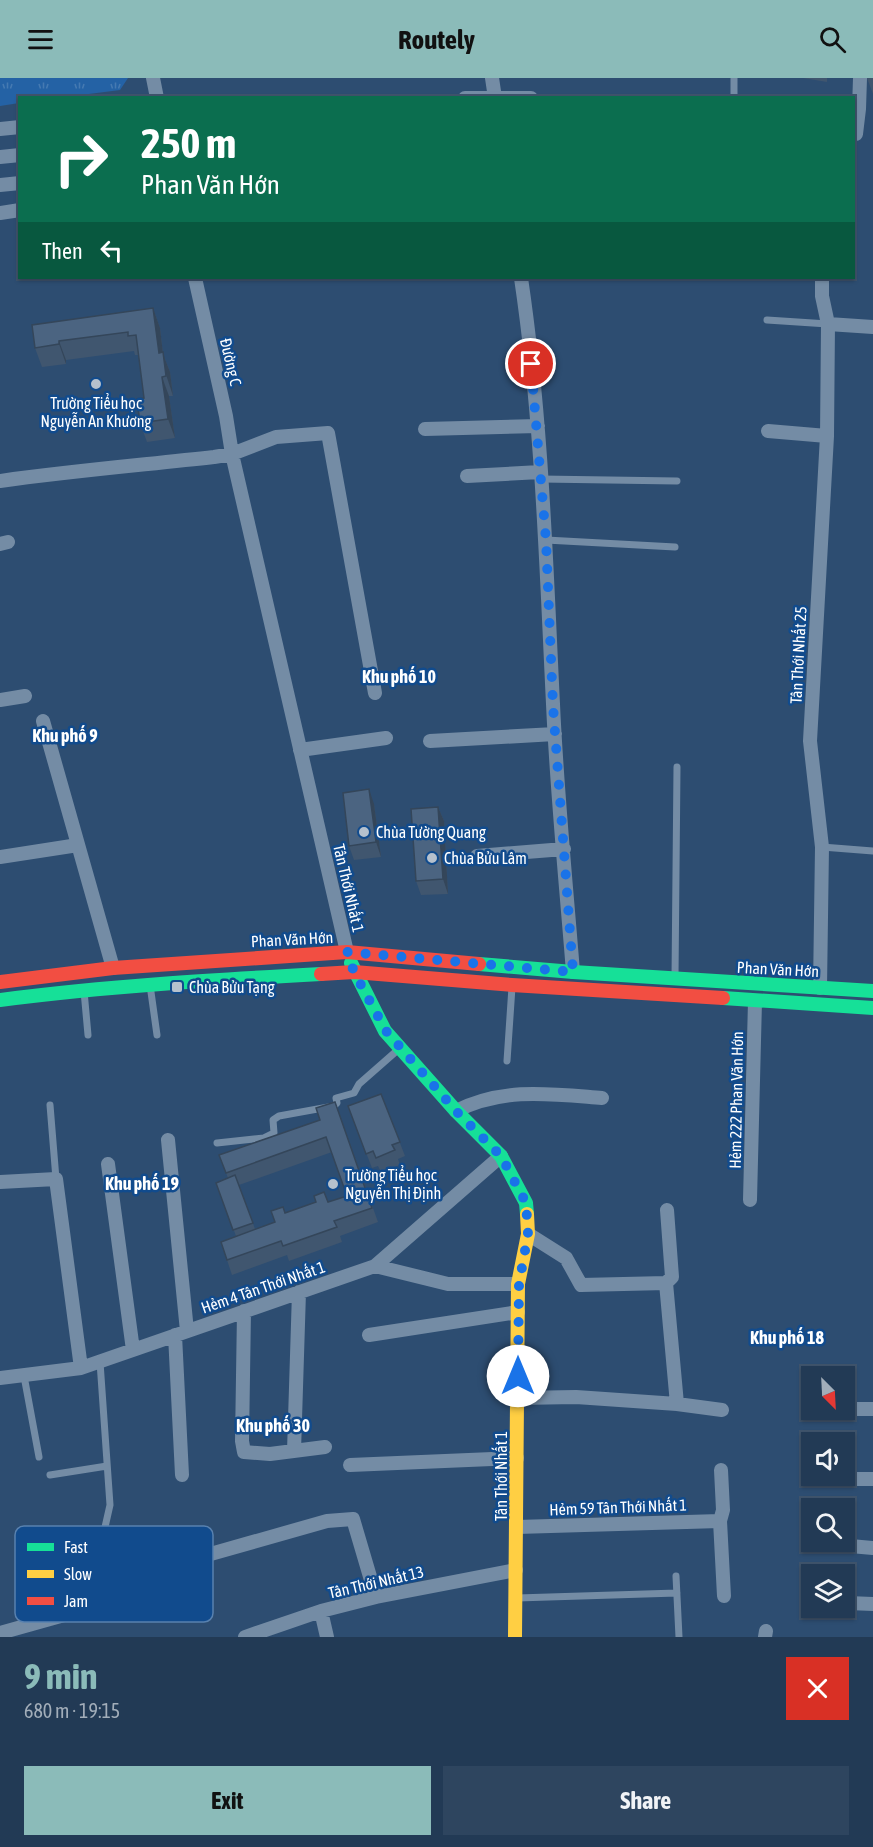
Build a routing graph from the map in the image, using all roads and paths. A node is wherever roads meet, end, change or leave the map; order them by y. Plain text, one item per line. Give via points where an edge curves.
1 (153, 78) edge
2 (492, 78) edge
3 (734, 78) edge
4 (860, 78) edge
5 (158, 96) edge
6 (495, 96) edge
7 (734, 96) edge
8 (856, 109) edge
9 (18, 127) edge
10 (0, 129) edge
11 (855, 134) edge
12 (18, 155) edge
13 (0, 157) edge
14 (18, 183) edge
15 (0, 185) edge
16 (18, 210) edge
17 (0, 213) edge
18 (195, 279) edge
19 (521, 279) edge
20 (822, 279) edge
21 (767, 320) dead end
22 (828, 324) junction
23 (873, 327) edge
24 (538, 426) junction
25 (425, 429) dead end
26 (768, 431) dead end
27 (827, 436) junction
28 (232, 454) junction
29 (541, 475) junction
30 (467, 476) dead end
31 (0, 481) edge
32 (677, 481) dead end
33 (546, 540) junction
34 (675, 547) dead end
35 (375, 693) dead end
36 (25, 696) dead end
37 (0, 700) edge
38 (43, 721) dead end
39 (555, 734) junction
40 (386, 738) dead end
41 (430, 741) dead end
42 (300, 750) junction
43 (677, 767) dead end
44 (78, 844) junction
45 (822, 847) junction
46 (564, 849) junction
47 (873, 851) edge
48 (477, 856) dead end
49 (0, 857) edge
50 (347, 952) junction
51 (113, 968) junction
52 (354, 972) junction
53 (573, 972) junction
54 (1, 978) edge
55 (675, 979) junction
56 (150, 983) junction
57 (512, 985) junction
58 (83, 988) junction
59 (820, 988) junction
60 (873, 991) edge
61 (0, 1000) edge
62 (755, 1001) junction
63 (873, 1008) edge
64 (88, 1035) dead end
65 (157, 1035) dead end
66 (401, 1048) junction
67 (507, 1061) dead end
68 (602, 1098) dead end
69 (50, 1106) dead end
70 (456, 1111) junction
71 (168, 1140) dead end
72 (217, 1143) dead end
73 (501, 1156) junction
74 (108, 1164) dead end
75 (56, 1179) junction
76 (0, 1182) edge
77 (750, 1200) dead end
78 (667, 1210) dead end
79 (528, 1234) junction
80 (375, 1266) junction
81 (666, 1283) junction
82 (519, 1284) junction
83 (299, 1292) junction
84 (244, 1311) junction
85 (518, 1312) junction
86 (181, 1333) junction
87 (369, 1335) dead end
88 (133, 1350) junction
89 (100, 1362) junction
90 (81, 1368) junction
91 (24, 1376) junction
92 (0, 1378) edge
93 (518, 1398) junction
94 (677, 1404) junction
95 (855, 1409) edge
96 (873, 1409) edge
97 (722, 1410) dead end
98 (325, 1447) dead end
99 (294, 1450) junction
100 (39, 1456) dead end
101 (517, 1458) junction
102 (350, 1465) dead end
103 (107, 1466) junction
104 (721, 1470) dead end
105 (50, 1475) dead end
106 (182, 1475) dead end
107 (855, 1479) edge
108 (873, 1479) edge
109 (720, 1521) junction
110 (105, 1526) edge
111 (517, 1527) junction
112 (855, 1546) edge
113 (873, 1548) edge
114 (213, 1553) edge
115 (516, 1570) junction
116 (676, 1576) dead end
117 (676, 1593) junction
118 (724, 1596) dead end
119 (376, 1597) junction
120 (516, 1598) junction
121 (855, 1603) edge
122 (873, 1604) edge
123 (321, 1611) junction
124 (39, 1622) edge
125 (0, 1633) edge
126 (245, 1637) edge
127 (327, 1637) edge
128 (515, 1637) edge
129 (679, 1637) edge

1 - 5 street
2 - 6 street
3 - 7 lane
4 - 8 street
8 - 11 street
9 - 10 street
12 - 13 street
14 - 15 street
16 - 17 street
18 - 28 street, Đường C
19 - 24 street
20 - 22 street, Tân Thới Nhất 25
21 - 22 lane
22 - 23 street
22 - 27 street, Tân Thới Nhất 25
24 - 25 street
24 - 29 street
26 - 27 street
27 - 45 street, Tân Thới Nhất 25 via 810,741
28 - 31 street
28 - 35 street via 276,437 328,433
28 - 42 street, Tân Thới Nhất 1
29 - 30 street
29 - 32 lane
29 - 33 street
33 - 34 lane
33 - 39 street
36 - 37 street
38 - 44 street
39 - 41 street
39 - 46 street
40 - 42 street
42 - 50 street, Tân Thới Nhất 1
43 - 55 lane
44 - 49 street
44 - 51 street
45 - 47 lane
45 - 59 street, Tân Thới Nhất 25
46 - 48 street
46 - 53 street
50 - 51 main road, Phan Văn Hớn
50 - 52 main road, Tân Thới Nhất 1
50 - 53 main road, Phan Văn Hớn
51 - 54 main road, Phan Văn Hớn
52 - 56 main road, Phan Văn Hớn
52 - 57 main road, Phan Văn Hớn
52 - 66 main road, Tân Thới Nhất 1 via 386,1031
53 - 55 main road, Phan Văn Hớn
55 - 59 main road, Phan Văn Hớn
56 - 58 main road, Phan Văn Hớn
56 - 65 lane
57 - 62 main road, Phan Văn Hớn
57 - 67 lane
58 - 61 main road, Phan Văn Hớn
58 - 64 lane
59 - 60 main road, Phan Văn Hớn
62 - 63 main road, Phan Văn Hớn
62 - 77 street, Hẻm 222 Phan Văn Hớn
66 - 70 main road, Tân Thới Nhất 1
66 - 72 lane via 359,1084 354,1093 337,1096 334,1106 279,1116 273,1120 274,1133 264,1138
68 - 70 street via 532,1092 475,1102
69 - 75 lane
70 - 73 main road, Tân Thới Nhất 1
71 - 86 street
73 - 79 main road, Tân Thới Nhất 1 via 526,1203
73 - 80 street, Hẻm 4 Tân Thới Nhất 1
74 - 88 street
75 - 76 street
75 - 90 street
78 - 81 street via 672,1277
79 - 81 street via 566,1258 581,1285
79 - 82 main road, Tân Thới Nhất 1
80 - 82 street via 448,1284
80 - 83 street, Hẻm 4 Tân Thới Nhất 1
81 - 94 street
82 - 85 main road, Tân Thới Nhất 1
83 - 84 street, Hẻm 4 Tân Thới Nhất 1
83 - 99 street
84 - 86 street, Hẻm 4 Tân Thới Nhất 1
84 - 99 street via 244,1452 270,1454
85 - 87 street
85 - 93 main road, Tân Thới Nhất 1
86 - 88 street, Hẻm 4 Tân Thới Nhất 1
86 - 106 street
88 - 89 street, Hẻm 4 Tân Thới Nhất 1
89 - 90 street, Hẻm 4 Tân Thới Nhất 1
89 - 103 lane
90 - 91 street, Hẻm 4 Tân Thới Nhất 1
91 - 92 street, Hẻm 4 Tân Thới Nhất 1
91 - 100 lane
93 - 94 street via 576,1397
93 - 101 main road, Tân Thới Nhất 1
94 - 97 street
95 - 96 street
98 - 99 street
101 - 102 street
101 - 111 main road, Tân Thới Nhất 1
103 - 105 lane
103 - 110 lane via 110,1505
104 - 109 street
107 - 108 street
109 - 111 street, Hẻm 59 Tân Thới Nhất 1
109 - 118 street
111 - 115 main road, Tân Thới Nhất 1
112 - 113 street
114 - 119 street via 327,1521 353,1519
115 - 119 street, Tân Thới Nhất 13
115 - 120 main road, Tân Thới Nhất 1
116 - 117 lane
117 - 120 lane
117 - 129 lane
119 - 123 street, Tân Thới Nhất 13
120 - 128 main road, Tân Thới Nhất 1
121 - 122 street
123 - 126 street, Tân Thới Nhất 13
123 - 127 street
124 - 125 street

